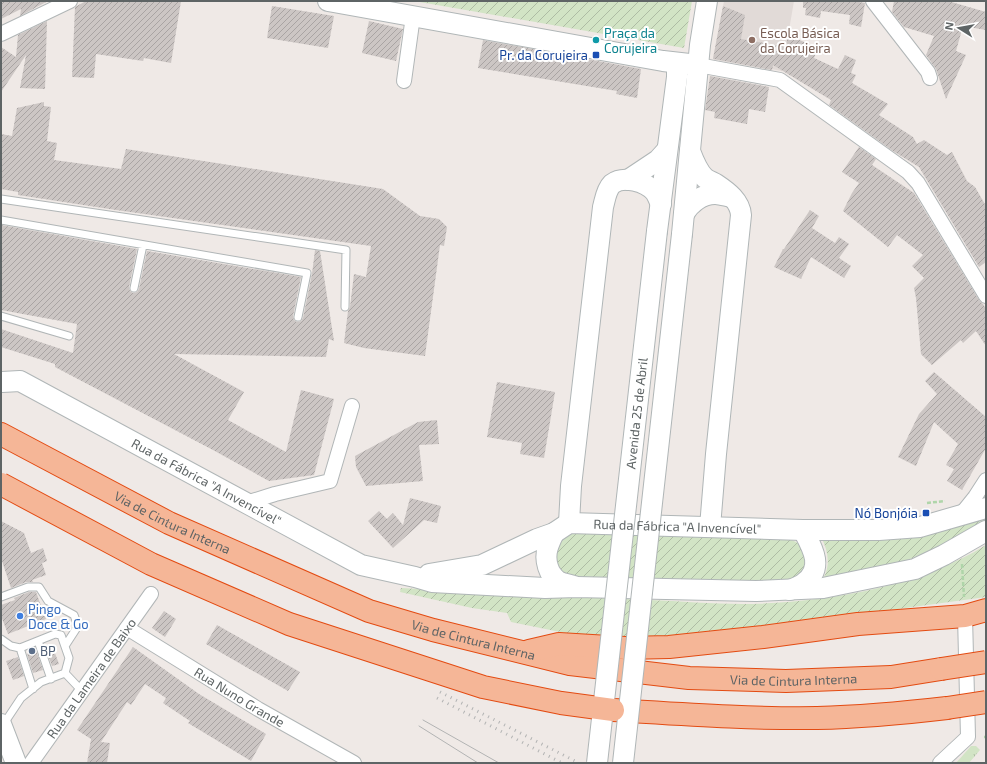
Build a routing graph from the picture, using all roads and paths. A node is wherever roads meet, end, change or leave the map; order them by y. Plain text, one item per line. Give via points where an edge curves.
1 (70, 1) edge
2 (328, 1) edge
3 (707, 1) edge
4 (873, 1) edge
5 (413, 16) junction
6 (1, 34) edge
7 (677, 63) junction
8 (698, 65) junction
9 (930, 78) dead end
10 (404, 81) dead end
11 (667, 150) junction
12 (690, 151) junction
13 (628, 180) junction
14 (731, 197) junction
15 (1, 199) edge
16 (660, 204) junction
17 (684, 214) junction
18 (1, 220) edge
19 (143, 245) junction
20 (134, 288) dead end
21 (986, 296) edge
22 (345, 307) dead end
23 (1, 316) edge
24 (298, 317) dead end
25 (69, 336) dead end
26 (1, 388) edge
27 (352, 406) dead end
28 (1, 434) edge
29 (986, 482) edge
30 (1, 484) edge
31 (246, 503) junction
32 (986, 508) edge
33 (959, 517) junction
34 (710, 527) junction
35 (562, 528) junction
36 (803, 530) junction
37 (986, 531) edge
38 (960, 545) junction
39 (415, 577) junction
40 (576, 586) junction
41 (790, 590) junction
42 (151, 594) dead end
43 (1, 597) edge
44 (986, 610) edge
45 (975, 616) edge
46 (127, 628) junction
47 (1, 639) edge
48 (38, 641) junction
49 (65, 646) junction
50 (20, 648) junction
51 (526, 652) junction
52 (986, 662) edge
53 (65, 673) junction
54 (51, 679) junction
55 (33, 689) junction
56 (82, 691) junction
57 (986, 702) edge
58 (2, 725) edge
59 (16, 763) edge
60 (31, 763) edge
61 (354, 763) edge
62 (597, 763) edge
63 (623, 763) edge
64 (940, 763) edge

1 - 6 street
2 - 5 main road
3 - 8 main road
4 - 9 street
5 - 7 main road
5 - 10 street
7 - 8 main road
7 - 11 main road, Avenida 25 de Abril
8 - 12 main road, Avenida 25 de Abril
8 - 21 street via 780,80 908,172 918,183
11 - 13 main road via 658,160
11 - 16 main road, Avenida 25 de Abril
12 - 14 main road via 704,178
12 - 17 main road, Avenida 25 de Abril
13 - 16 main road via 648,186 656,193
13 - 35 main road via 617,181 609,188 603,207 571,486
14 - 17 main road via 716,194 706,196 692,203
14 - 34 main road via 736,200 741,210 741,226
15 - 22 lane via 346,250
16 - 62 main road, Avenida 25 de Abril, bridge
17 - 63 main road, Avenida 25 de Abril, bridge
18 - 19 lane
19 - 20 lane
19 - 24 lane via 307,273
23 - 25 lane
26 - 31 main road, Rua da Fábrica "A Invencível" via 20,381
27 - 31 street via 330,481
28 - 51 highway, Via de Cintura Interna via 169,523 369,611 433,630
29 - 33 street
30 - 57 highway, bridge via 151,564 289,624 483,687 561,703 613,710 743,717 817,718 892,714
31 - 39 main road, Rua da Fábrica "A Invencível" via 361,565
32 - 33 main road, Rua da Fábrica "A Invencível"
33 - 36 main road, Rua da Fábrica "A Invencível" via 900,529
34 - 35 main road, Rua da Fábrica "A Invencível"
34 - 36 main road, Rua da Fábrica "A Invencível"
35 - 39 main road, Rua da Fábrica "A Invencível" via 482,565
35 - 40 main road, Rua da Fábrica "A Invencível" via 547,546 546,561 558,581
36 - 41 main road, Rua da Fábrica "A Invencível" via 816,558 815,566 805,583
37 - 38 main road, Rua da Fábrica "A Invencível"
38 - 41 main road, Rua da Fábrica "A Invencível" via 915,569 823,588
38 - 45 path via 964,576
39 - 40 main road, Rua da Fábrica "A Invencível" via 432,582 545,588
40 - 41 main road, Rua da Fábrica "A Invencível"
42 - 46 street, Rua da Lameira de Baixo
43 - 49 lane via 28,587 39,587 48,601 74,615 78,626
44 - 45 highway
45 - 51 highway via 858,624 670,647 625,648 560,644
45 - 64 street via 968,737
46 - 56 street, Rua da Lameira de Baixo
46 - 61 street, Rua Nuno Grande via 258,709
47 - 50 lane via 10,646
48 - 49 lane via 55,634 61,635
48 - 50 lane
48 - 54 lane
49 - 53 lane via 69,658
50 - 55 lane
51 - 52 highway, Via de Cintura Interna, bridge via 570,664 689,678 786,681 890,677
53 - 54 lane
53 - 56 lane
54 - 55 lane via 41,682
55 - 58 lane via 21,698
56 - 60 street, Rua da Lameira de Baixo
58 - 59 main road

